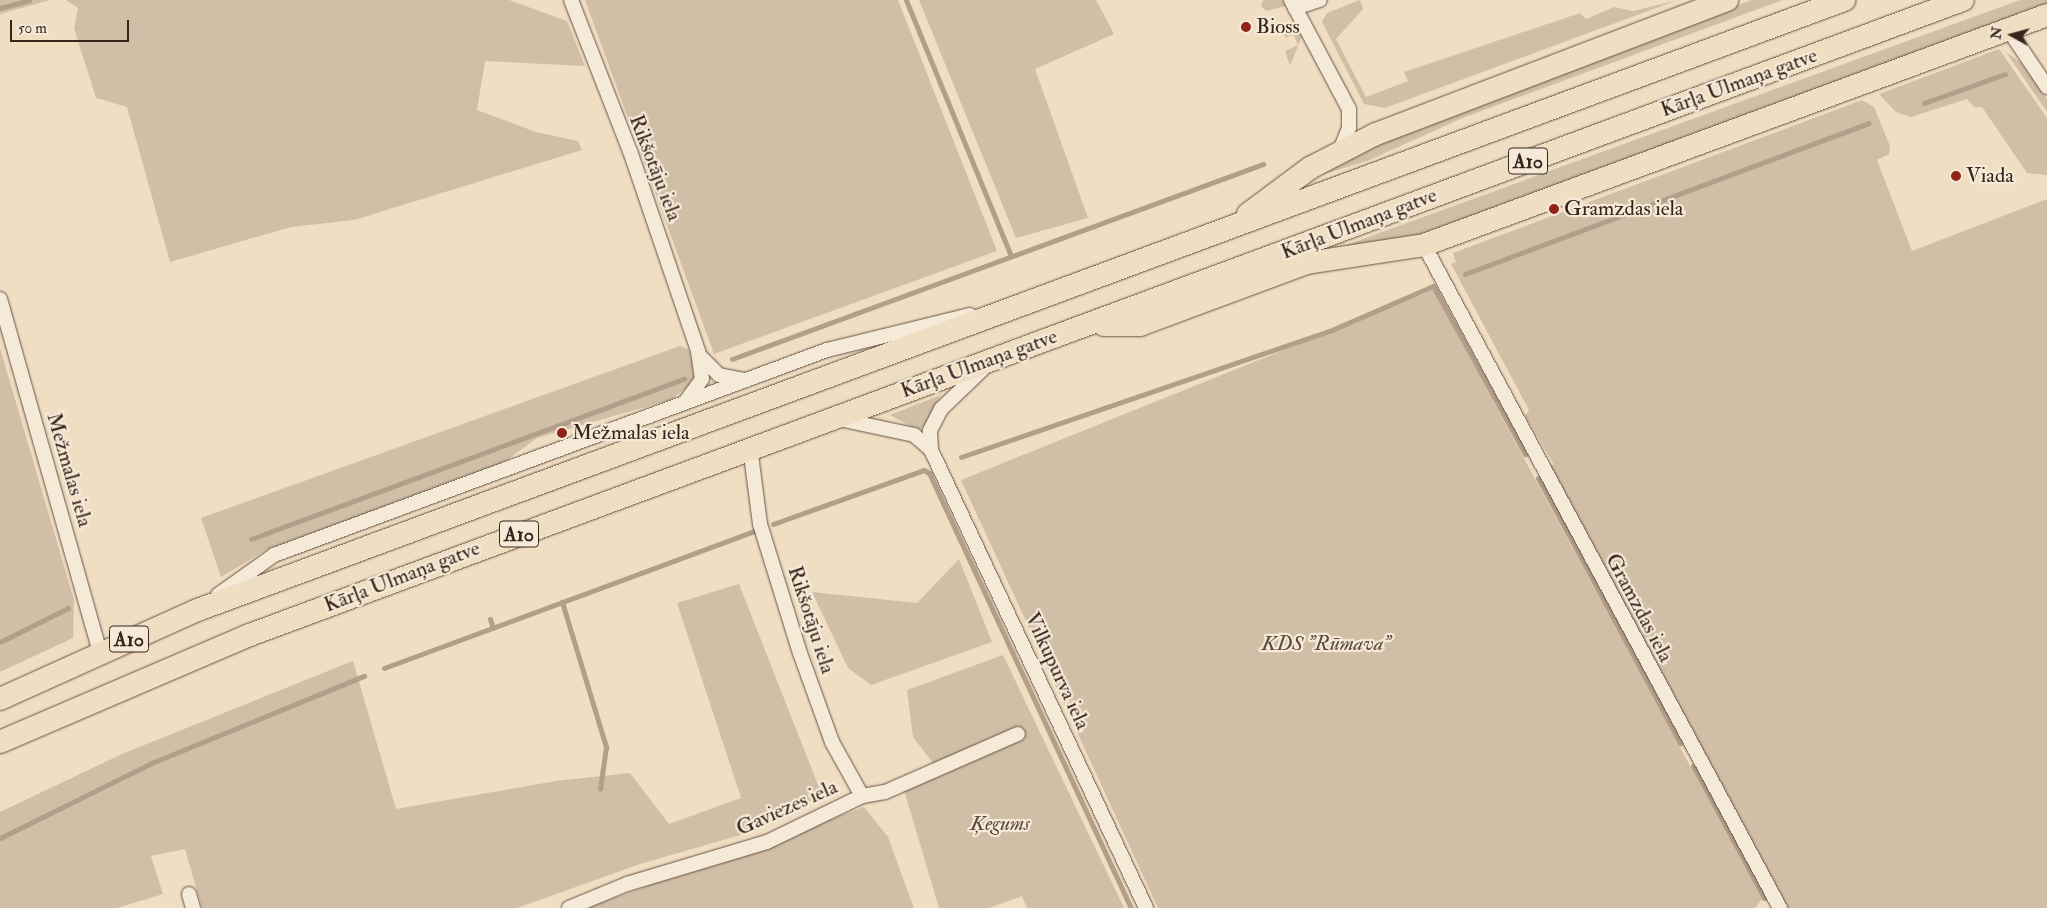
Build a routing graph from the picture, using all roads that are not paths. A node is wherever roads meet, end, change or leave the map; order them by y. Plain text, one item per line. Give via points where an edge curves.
1 (571, 0) edge
2 (1320, 0) edge
3 (1727, 0) edge
4 (1844, 0) edge
5 (1964, 0) edge
6 (1293, 4) edge
7 (2047, 15) edge
8 (2008, 29) junction
9 (2047, 87) edge
10 (1340, 150) junction
11 (1230, 228) junction
12 (1424, 246) junction
13 (0, 299) edge
14 (1010, 308) junction
15 (3, 321) edge
16 (1096, 323) junction
17 (698, 350) junction
18 (995, 358) junction
19 (749, 380) junction
20 (675, 408) junction
21 (831, 418) junction
22 (750, 447) junction
23 (931, 450) junction
24 (195, 611) junction
25 (100, 652) junction
26 (0, 699) edge
27 (1018, 734) dead end
28 (0, 742) edge
29 (862, 796) junction
30 (189, 894) dead end
31 (193, 908) edge
32 (569, 908) edge
33 (1146, 908) edge
34 (1780, 908) edge

1 - 17 street, Rikšotāju iela via 630,151
2 - 6 street
3 - 10 highway
4 - 11 highway, Kārļa Ulmaņa gatve / A10
5 - 16 highway, Kārļa Ulmaņa gatve / A10
6 - 10 street via 1349,109 1349,128
7 - 8 highway
8 - 9 street
8 - 12 highway
10 - 11 highway
11 - 14 highway, Kārļa Ulmaņa gatve / A10
12 - 16 highway via 1307,263 1140,324 1115,328
12 - 34 street, Gramzdas iela
13 - 15 street, Mežmalas iela
14 - 19 street via 890,332
14 - 24 highway, Kārļa Ulmaņa gatve / A10
15 - 25 street, Mežmalas iela
16 - 18 highway, Kārļa Ulmaņa gatve / A10
17 - 19 street via 719,375
17 - 20 street via 700,386
18 - 21 highway, Kārļa Ulmaņa gatve / A10
18 - 23 street via 941,409 930,431
19 - 20 street
20 - 24 street via 274,555
21 - 22 highway, Kārļa Ulmaņa gatve / A10
21 - 23 street via 914,435
22 - 28 highway, Kārļa Ulmaņa gatve / A10 via 247,636
22 - 29 street, Rikšotāju iela via 760,524 800,653 832,742
23 - 33 street, Vilkupurva iela
24 - 25 highway, Kārļa Ulmaņa gatve / A10
25 - 26 highway, Kārļa Ulmaņa gatve / A10
27 - 29 street, Gaviezes iela via 885,792
29 - 32 street, Gaviezes iela via 767,842 627,884
30 - 31 street

